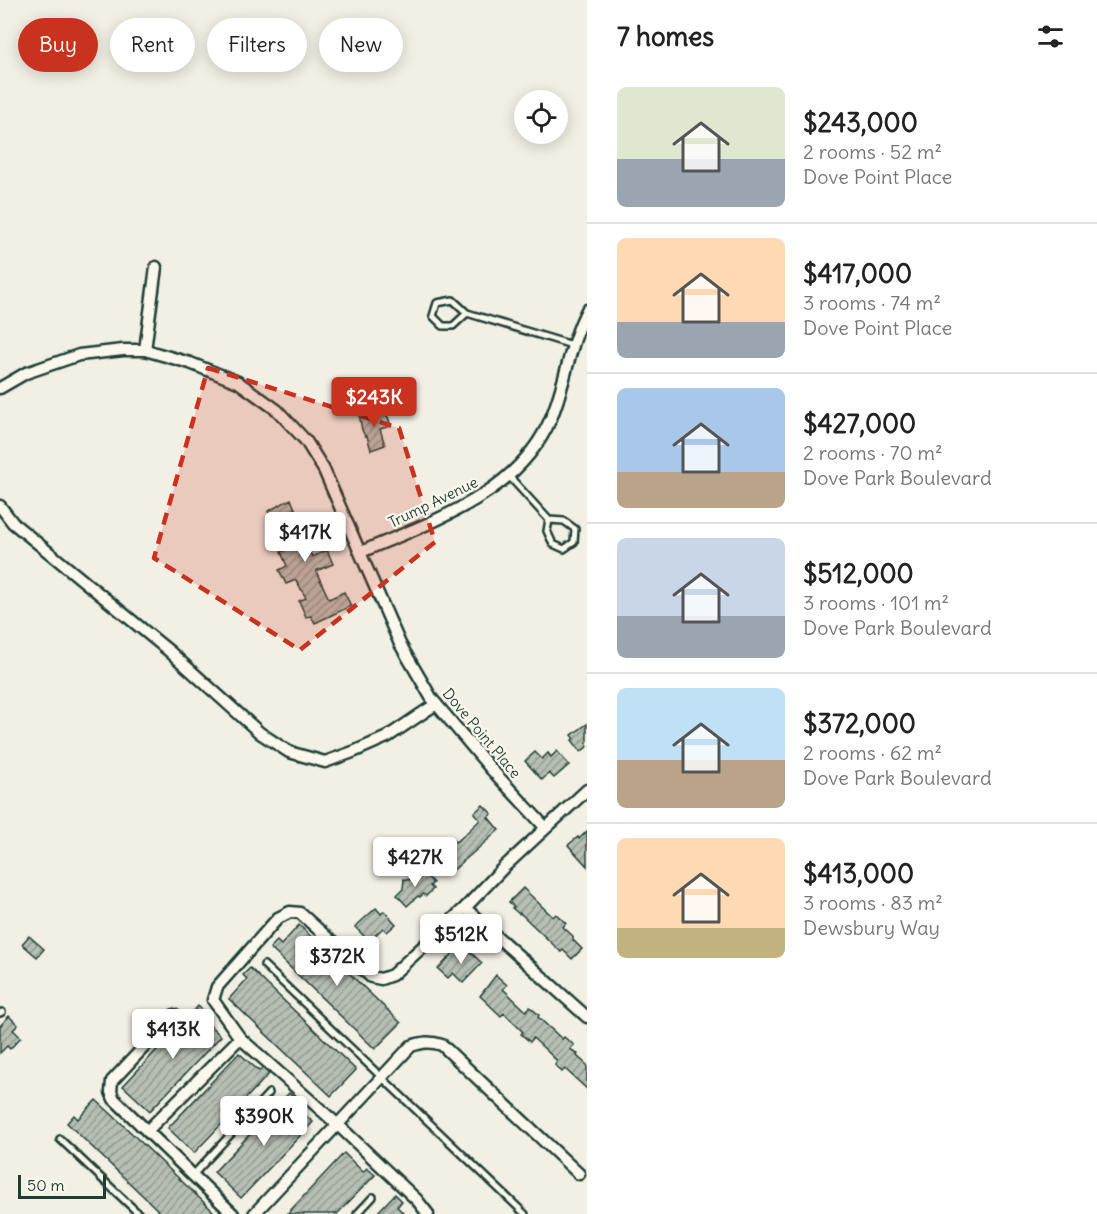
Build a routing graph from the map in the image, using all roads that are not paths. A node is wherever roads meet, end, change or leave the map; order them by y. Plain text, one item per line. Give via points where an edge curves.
1 (156, 267) dead end
2 (587, 310) edge
3 (467, 313) junction
4 (572, 345) junction
5 (145, 350) junction
6 (0, 388) edge
7 (508, 475) junction
8 (0, 506) edge
9 (549, 520) junction
10 (361, 552) junction
11 (436, 704) junction
12 (587, 790) edge
13 (545, 827) junction
14 (465, 908) junction
15 (264, 965) dead end
16 (174, 1014) dead end
17 (587, 1017) edge
18 (240, 1038) junction
19 (382, 1078) junction
20 (269, 1093) dead end
21 (338, 1125) junction
22 (147, 1131) junction
23 (60, 1139) dead end
24 (579, 1174) dead end
25 (193, 1175) junction
26 (373, 1197) dead end
27 (140, 1214) edge
28 (233, 1214) edge
29 (254, 1214) edge
30 (357, 1214) edge
31 (428, 1214) edge
32 (525, 1214) edge

1 - 5 street
2 - 4 street, Trump Avenue
3 - 3 lane via 453,300 437,303 433,316 443,326 453,326
3 - 4 lane
4 - 7 street, Trump Avenue via 549,422 534,447
5 - 6 street, Dove Point Place via 79,355 26,373
5 - 10 street, Dove Point Place via 238,382 278,410 316,454
7 - 9 lane
7 - 10 street, Trump Avenue via 468,504
8 - 11 street via 13,523 170,651 260,733 289,752 325,762 353,753 387,737
9 - 9 lane via 547,531 553,544 564,549 574,542 575,530 564,521
10 - 11 street, Dove Point Place via 400,644
11 - 13 street, Dove Point Place
12 - 13 street
13 - 14 street
14 - 17 street
14 - 18 street via 392,975 381,979 364,972 300,913 290,912 278,918 217,987 213,1000
15 - 19 lane
16 - 22 street via 112,1082 114,1099
18 - 21 street
18 - 22 street
19 - 21 street
19 - 24 street via 411,1046 431,1041 442,1045
19 - 32 lane
20 - 25 lane
21 - 29 street
21 - 31 street
22 - 25 street
23 - 27 lane
25 - 28 street
26 - 30 lane

